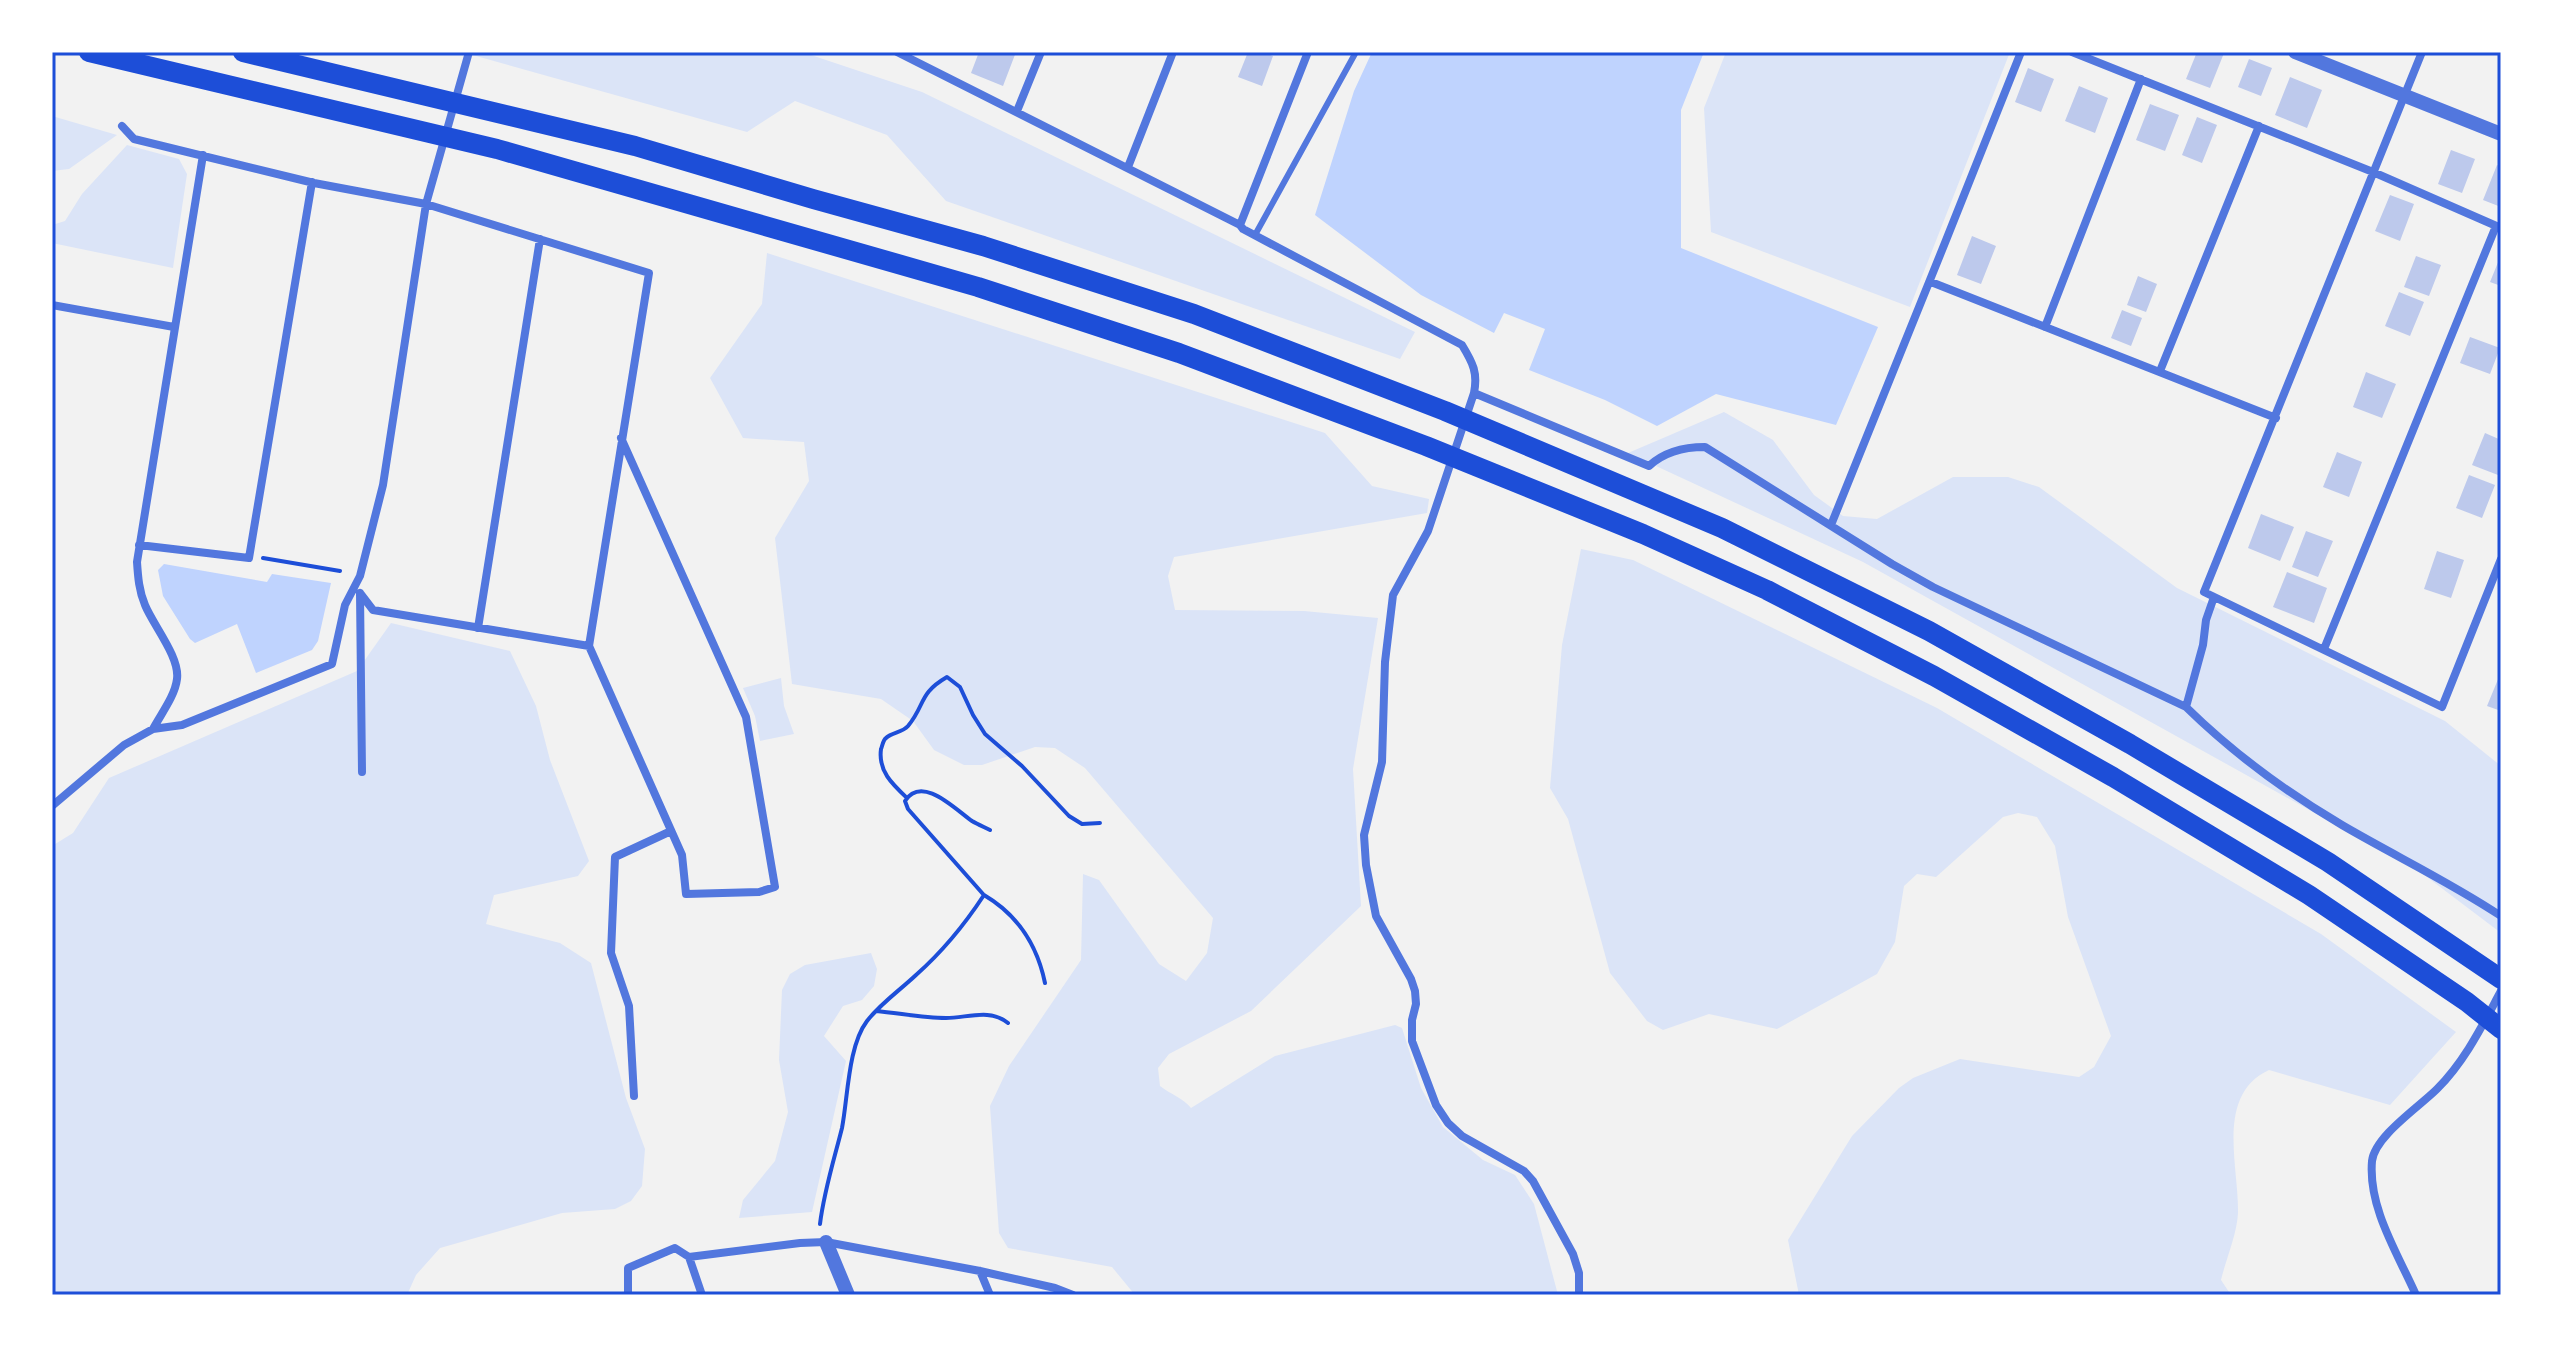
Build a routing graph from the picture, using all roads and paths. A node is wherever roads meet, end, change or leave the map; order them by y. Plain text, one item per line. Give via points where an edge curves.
1 (89, 52) edge
2 (243, 52) edge
3 (469, 52) edge
4 (1041, 52) edge
5 (1173, 52) edge
6 (1308, 52) edge
7 (1356, 52) edge
8 (2021, 52) edge
9 (2072, 52) edge
10 (2295, 52) edge
11 (2422, 52) edge
12 (903, 53) edge
13 (2141, 79) junction
14 (2405, 96) junction
15 (1017, 111) junction
16 (122, 126) dead end
17 (2259, 126) junction
18 (2501, 134) edge
19 (203, 155) junction
20 (1128, 167) junction
21 (2373, 172) junction
22 (312, 182) junction
23 (426, 204) junction
24 (1240, 225) junction
25 (2499, 227) edge
26 (1255, 235) junction
27 (540, 239) junction
28 (1931, 282) junction
29 (52, 305) edge
30 (174, 327) junction
31 (2045, 327) junction
32 (2160, 371) junction
33 (1474, 393) junction
34 (2276, 418) junction
35 (621, 438) junction
36 (1831, 525) junction
37 (139, 545) junction
38 (249, 555) junction
39 (2501, 559) edge
40 (340, 571) dead end
41 (360, 576) junction
42 (360, 593) junction
43 (2214, 597) junction
44 (478, 628) junction
45 (589, 646) junction
46 (2324, 649) junction
47 (2186, 707) junction
48 (153, 729) junction
49 (362, 772) dead end
50 (907, 798) junction
51 (52, 806) edge
52 (1100, 823) dead end
53 (990, 830) dead end
54 (671, 831) junction
55 (984, 895) junction
56 (2501, 916) edge
57 (2494, 974) edge
58 (1045, 983) dead end
59 (2501, 991) edge
60 (876, 1011) junction
61 (1008, 1023) dead end
62 (2501, 1029) edge
63 (634, 1096) dead end
64 (822, 1242) junction
65 (689, 1257) junction
66 (980, 1271) junction
67 (628, 1295) edge
68 (702, 1295) edge
69 (848, 1295) edge
70 (990, 1295) edge
71 (1073, 1295) edge
72 (1579, 1295) edge
73 (2416, 1295) edge

1 - 62 highway via 497,149 978,287 1179,353 1426,446 1767,590 1934,676 2309,895
2 - 57 highway via 635,146 983,246 1194,314 1445,411 1722,528 1929,631 2328,862
3 - 23 street
4 - 15 street
5 - 20 street
6 - 24 street
7 - 26 lane
8 - 28 street
9 - 13 street
10 - 14 street
11 - 14 street
12 - 15 street
13 - 17 street
13 - 31 street
14 - 18 street
14 - 21 street
15 - 20 street
16 - 19 street via 134,139
17 - 21 street
17 - 32 street
19 - 22 street
19 - 30 street
20 - 24 street
21 - 25 street
21 - 34 street
22 - 23 street
22 - 38 street
23 - 27 street
23 - 41 street via 383,485
24 - 26 street
25 - 46 street
26 - 33 street via 1462,345 1477,379
27 - 35 street via 649,273
27 - 44 street
28 - 31 street
28 - 36 street
29 - 30 street
30 - 37 street
31 - 32 street
32 - 34 street
33 - 36 street via 1649,466 1677,450 1705,447
33 - 72 street via 1428,531 1393,595 1382,762 1364,835 1366,865 1376,916 1415,991 1412,1041 1436,1105 1462,1136 1533,1181 1577,1263
34 - 43 street via 2204,592
35 - 45 street
35 - 54 street via 746,717 775,887 686,894 682,855
36 - 47 street via 1933,587
37 - 38 street
37 - 48 street via 144,604 178,677
38 - 40 path
39 - 46 street via 2442,707
41 - 42 street
41 - 48 street via 345,605 332,664 182,725
42 - 44 street via 373,610
42 - 49 street
43 - 46 street
43 - 47 street
44 - 45 street
45 - 54 street
47 - 56 street via 2215,736 2306,803
48 - 51 street via 124,745
50 - 52 path via 884,772 881,746 886,737 906,728 923,696 947,677 960,687 985,734 1069,816 1082,824
50 - 53 path via 918,791 938,795
50 - 55 path via 908,809
54 - 63 street via 615,857 611,953 629,1006
55 - 58 path via 1018,922 1033,945
55 - 60 path via 958,930
59 - 73 street via 2457,1068 2393,1125 2372,1158 2380,1215
60 - 61 path via 949,1018 975,1013
60 - 64 path via 857,1041 823,1199
64 - 65 street
64 - 66 street
64 - 69 street
65 - 67 street via 675,1248 628,1268
65 - 68 street
66 - 70 street
66 - 71 street

